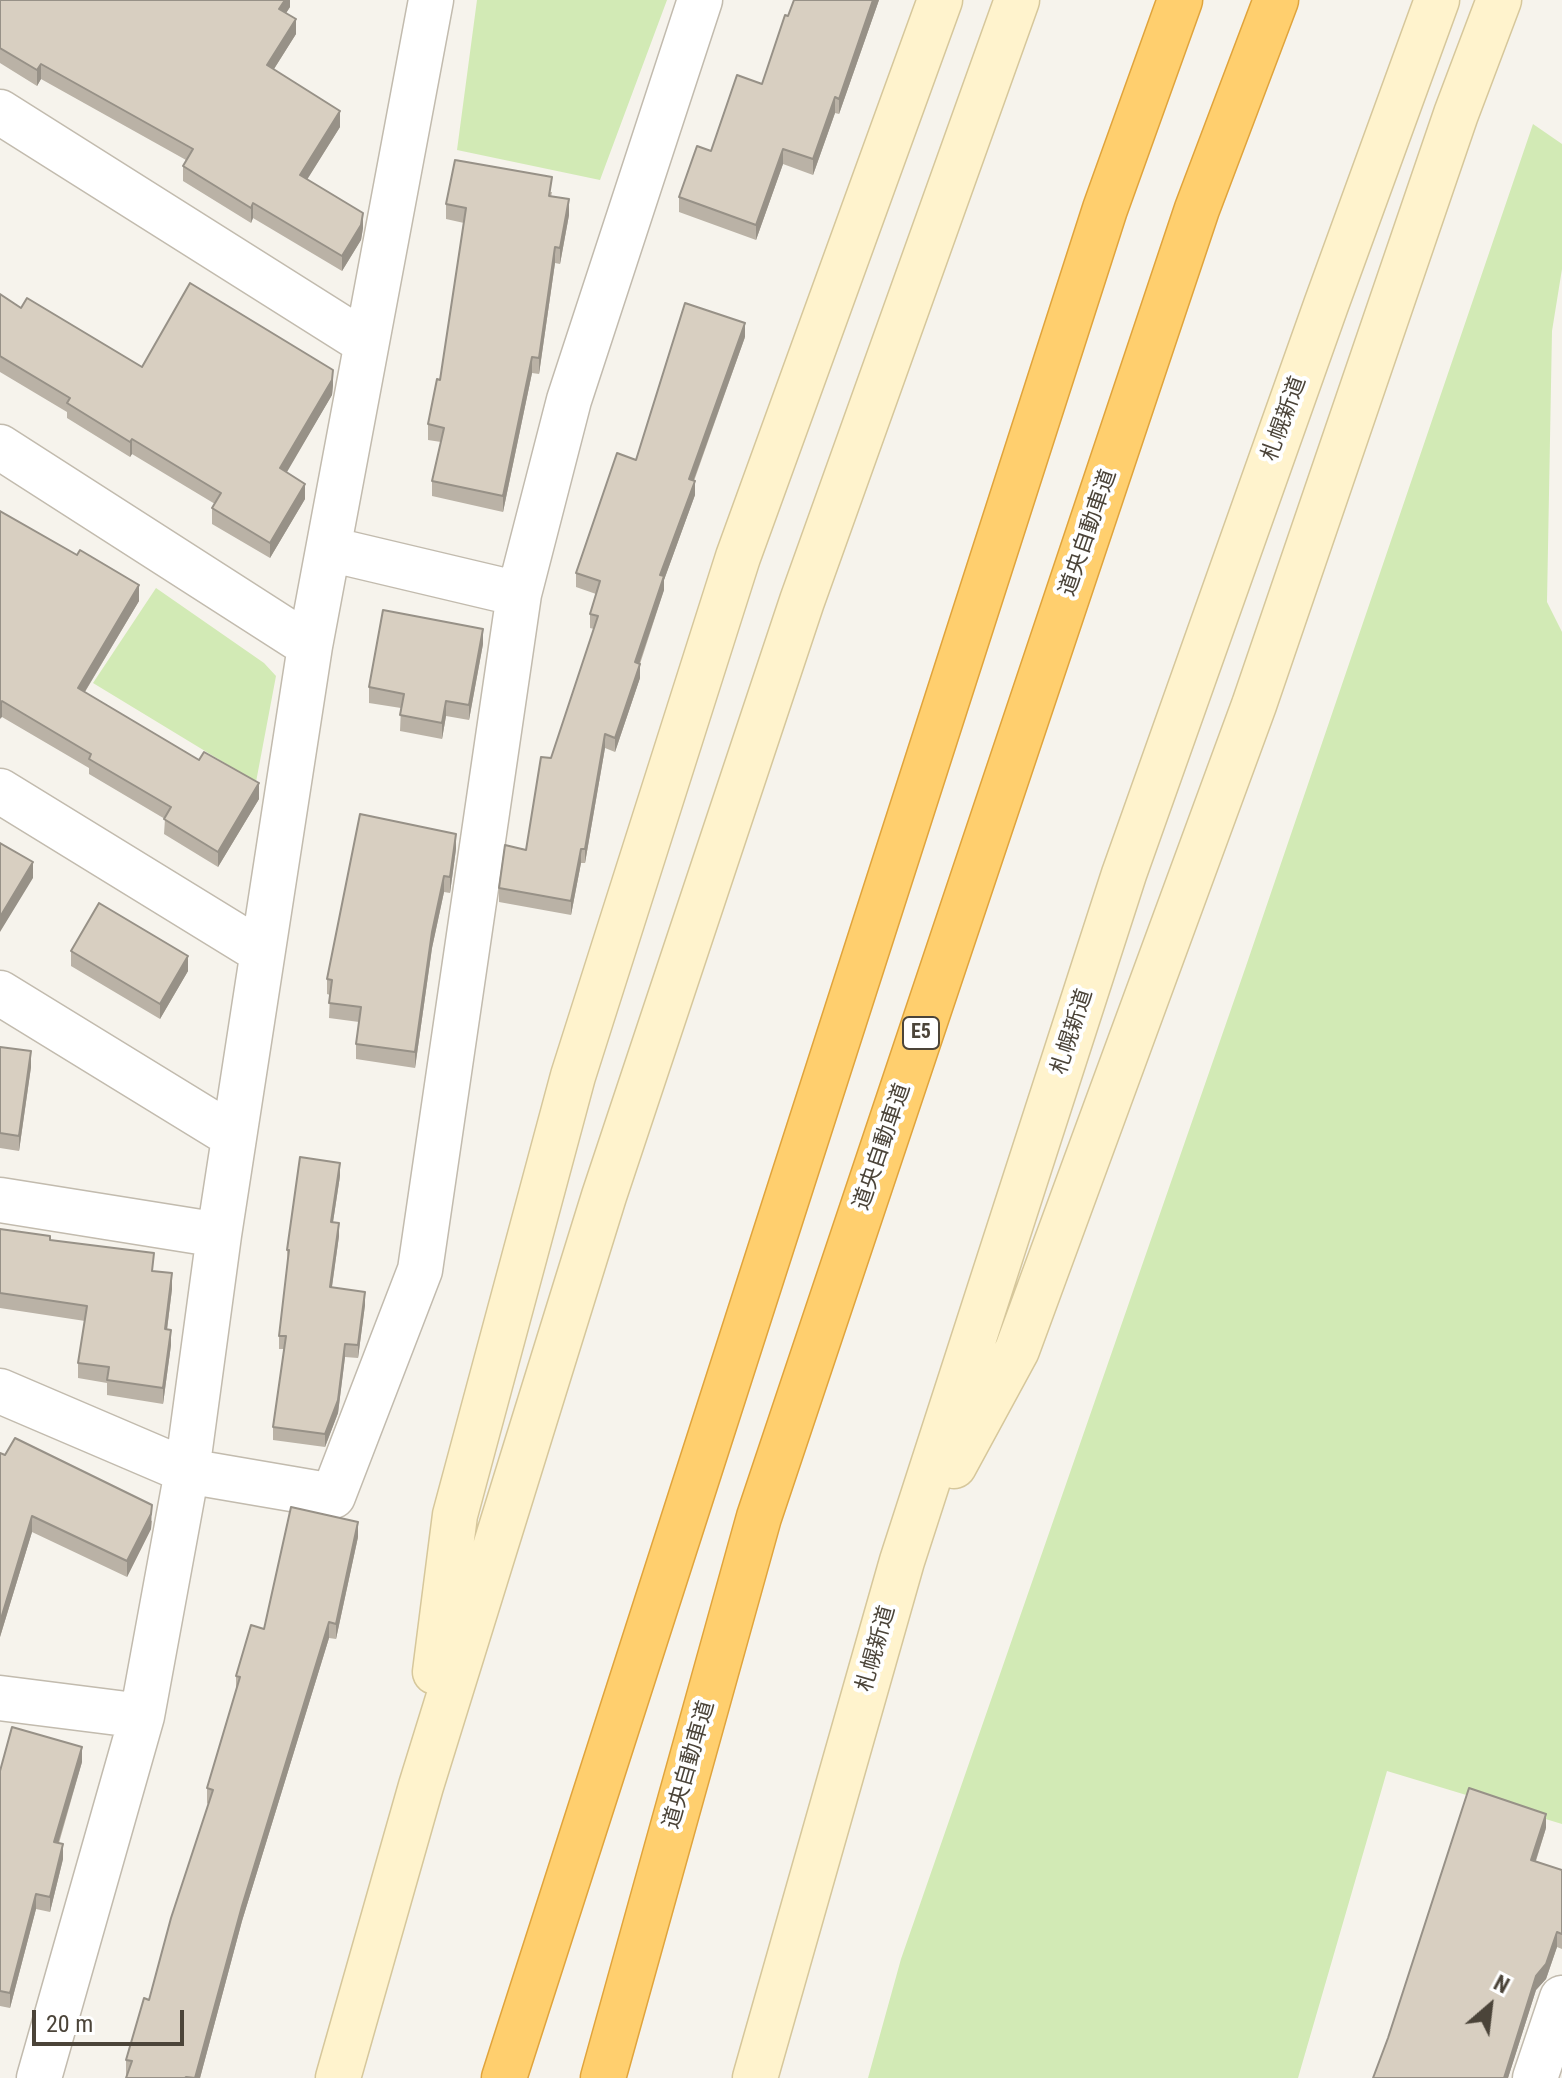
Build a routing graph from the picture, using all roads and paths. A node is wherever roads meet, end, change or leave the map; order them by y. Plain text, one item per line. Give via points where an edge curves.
1 (700, 0) edge
2 (940, 0) edge
3 (1017, 0) edge
4 (1180, 0) edge
5 (1276, 0) edge
6 (1437, 0) edge
7 (1499, 0) edge
8 (426, 3) edge
9 (0, 112) edge
10 (366, 343) junction
11 (0, 447) edge
12 (329, 549) junction
13 (519, 594) junction
14 (310, 646) junction
15 (0, 791) edge
16 (262, 952) junction
17 (0, 993) edge
18 (233, 1136) junction
19 (0, 1200) edge
20 (219, 1235) junction
21 (0, 1391) edge
22 (187, 1471) junction
23 (902, 1561) junction
24 (0, 1698) edge
25 (142, 1716) junction
26 (421, 1786) junction
27 (1559, 2017) edge
28 (39, 2078) edge
29 (338, 2078) edge
30 (504, 2078) edge
31 (603, 2078) edge
32 (755, 2078) edge
33 (1535, 2078) edge

1 - 13 street via 569,400
2 - 26 street via 738,557 573,1076 455,1515
3 - 26 street via 802,601 604,1196
4 - 30 highway via 1105,209
5 - 31 highway, 道央自動車道 / E5 via 1197,209 759,1517
6 - 23 street, 札幌新道 via 1124,874
7 - 23 street via 1254,705 1017,1350
8 - 10 street
9 - 10 street
10 - 12 street
11 - 14 street
12 - 13 street
12 - 14 street
13 - 22 street via 420,1270 333,1496
14 - 16 street
15 - 16 street
16 - 18 street
17 - 18 street
18 - 20 street
19 - 20 street
20 - 22 street
21 - 22 street
22 - 25 street
23 - 32 street, 札幌新道
24 - 25 street
25 - 28 street
26 - 29 street
27 - 33 street

